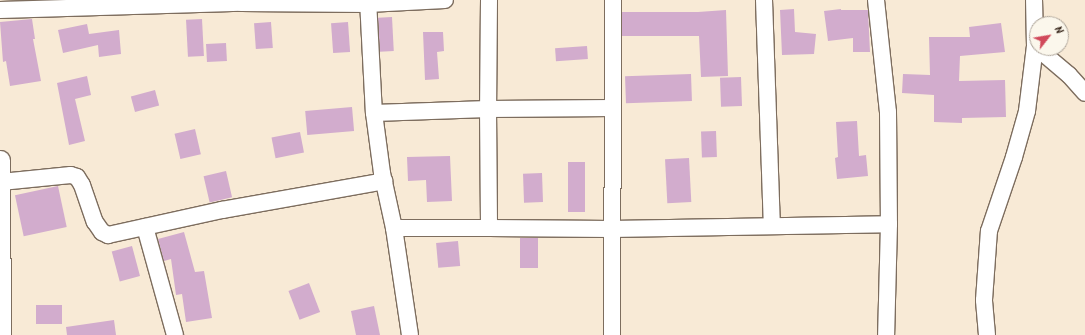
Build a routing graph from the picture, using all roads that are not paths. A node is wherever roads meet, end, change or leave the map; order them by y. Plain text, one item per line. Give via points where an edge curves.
1 (445, 0) edge
2 (489, 0) edge
3 (603, 0) edge
4 (613, 0) edge
5 (621, 0) edge
6 (764, 0) edge
7 (876, 0) edge
8 (1034, 0) edge
9 (240, 2) edge
10 (368, 2) edge
11 (0, 10) edge
12 (1035, 16) edge
13 (1035, 56) edge
14 (1047, 56) edge
15 (1085, 92) edge
16 (612, 108) junction
17 (488, 109) junction
18 (374, 113) junction
19 (0, 160) edge
20 (384, 181) junction
21 (1, 182) edge
22 (772, 224) junction
23 (889, 224) junction
24 (145, 227) junction
25 (394, 228) junction
26 (489, 228) junction
27 (611, 229) junction
28 (1, 335) edge
29 (175, 335) edge
30 (410, 335) edge
31 (612, 335) edge
32 (886, 335) edge
33 (988, 335) edge

1 - 10 street
2 - 17 street
3 - 4 street
4 - 5 street
4 - 16 street
6 - 22 street
7 - 23 street via 888,112
8 - 12 street
9 - 10 street
9 - 11 street
10 - 18 street
13 - 33 street via 1027,111 1019,142 989,231 984,300
14 - 15 street
16 - 17 street
16 - 27 street
17 - 18 street
17 - 26 street
18 - 20 street
19 - 21 street
20 - 24 street via 222,210
20 - 25 street
21 - 24 street via 71,175 77,177 95,222 102,232 116,234
21 - 28 street
22 - 23 street
22 - 27 street
23 - 32 street
24 - 29 street
25 - 26 street
25 - 30 street
26 - 27 street
27 - 31 street

